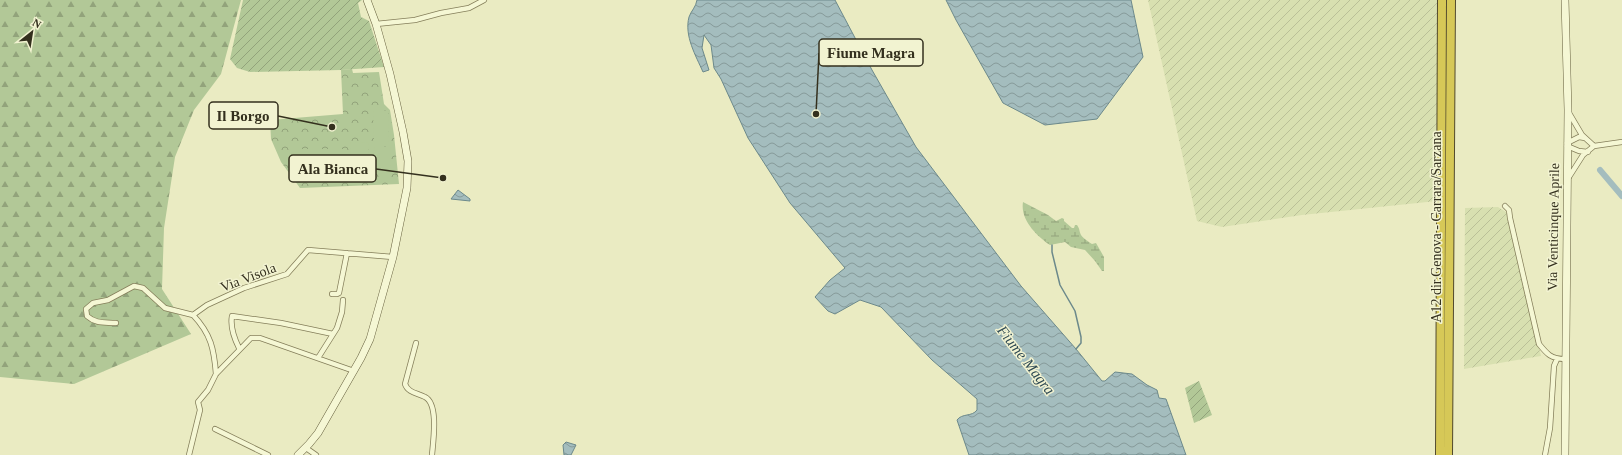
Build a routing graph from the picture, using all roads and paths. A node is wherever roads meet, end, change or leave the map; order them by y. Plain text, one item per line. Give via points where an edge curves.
1 (367, 0) edge
2 (484, 0) edge
3 (1442, 0) edge
4 (1451, 0) edge
5 (1565, 0) edge
6 (376, 24) junction
7 (1568, 110) junction
8 (1585, 138) junction
9 (1622, 142) edge
10 (1567, 144) junction
11 (1594, 146) junction
12 (1588, 152) junction
13 (1567, 179) junction
14 (1505, 206) dead end
15 (347, 253) junction
16 (393, 257) junction
17 (332, 294) dead end
18 (343, 300) dead end
19 (193, 316) junction
20 (116, 323) dead end
21 (333, 334) junction
22 (416, 343) dead end
23 (240, 348) junction
24 (318, 358) junction
25 (1557, 359) junction
26 (1565, 359) junction
27 (354, 371) junction
28 (216, 374) junction
29 (215, 429) dead end
30 (306, 448) junction
31 (189, 455) edge
32 (268, 455) edge
33 (298, 455) edge
34 (316, 455) edge
35 (432, 455) edge
36 (1440, 455) edge
37 (1448, 455) edge
38 (1545, 455) edge
39 (1565, 455) edge

1 - 6 main road
2 - 6 street via 469,8 441,12 415,20
3 - 36 highway
4 - 37 highway, A12 dir.Genova - Carrara/Sarzana
5 - 7 main road, Via Venticinque Aprile
6 - 16 main road via 390,74 408,160 407,188
7 - 8 street via 1575,126
7 - 10 main road, Via Venticinque Aprile
8 - 10 street via 1579,137
8 - 11 street
9 - 11 street
10 - 12 street via 1579,151
10 - 13 main road, Via Venticinque Aprile
11 - 12 street
12 - 13 street via 1576,164
13 - 26 main road, Via Venticinque Aprile
14 - 25 street via 1539,344 1549,356
15 - 16 street, Via Visola
15 - 17 street via 339,293
15 - 19 street, Via Visola via 308,250 287,274 244,288 207,305
16 - 27 main road via 370,339
18 - 21 street via 338,328
19 - 20 street via 166,308 143,288 134,286 108,300 93,303 86,309 87,316 92,321
19 - 28 street via 208,334
21 - 23 street via 232,316 234,339
21 - 24 street
22 - 35 street via 405,384 410,390 426,397 432,407 435,423
23 - 24 street via 251,338 260,338
23 - 28 street
24 - 27 street
25 - 26 street
25 - 38 street via 1554,366 1550,428
26 - 39 main road, Via Venticinque Aprile
27 - 30 main road via 318,433
28 - 31 street via 198,402 200,410
29 - 32 street
30 - 33 main road
30 - 34 street

